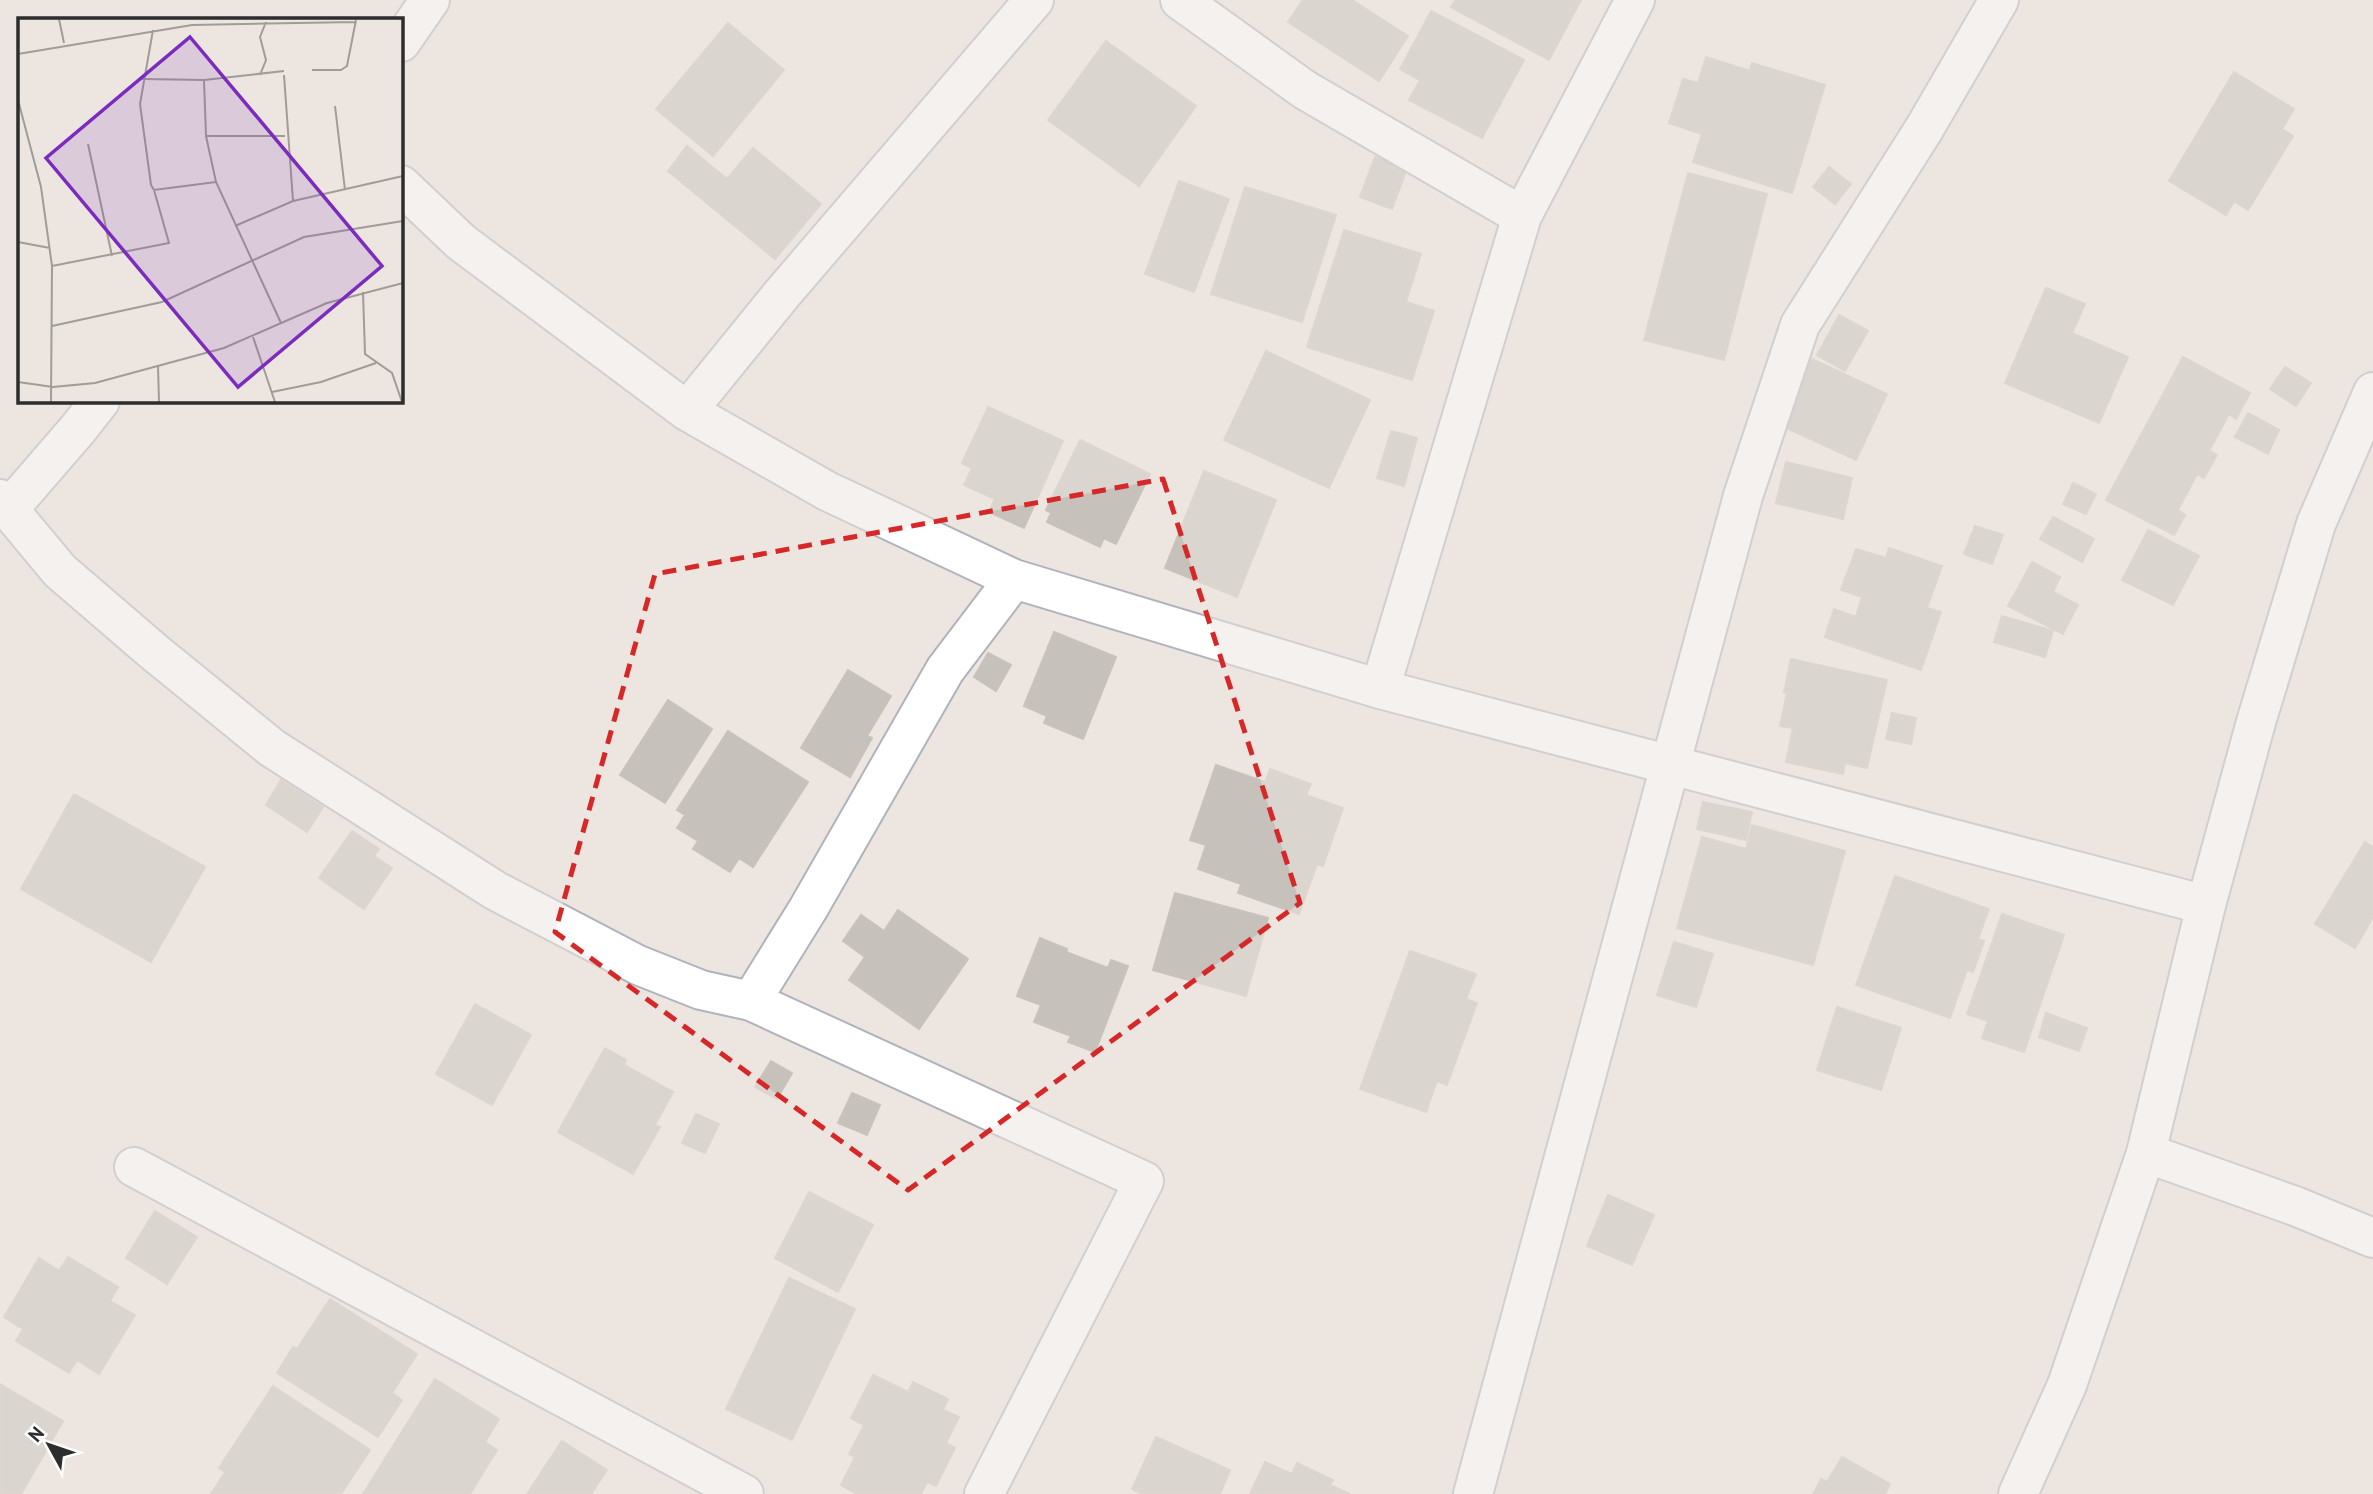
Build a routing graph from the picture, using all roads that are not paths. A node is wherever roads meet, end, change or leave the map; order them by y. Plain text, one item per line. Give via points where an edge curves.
1 (430, 0) edge
2 (1034, 0) edge
3 (1180, 0) edge
4 (1635, 0) edge
5 (1999, 0) edge
6 (402, 41) edge
7 (402, 186) edge
8 (1522, 216) junction
9 (2373, 392) edge
10 (99, 402) edge
11 (687, 411) junction
12 (4, 504) edge
13 (1014, 579) junction
14 (1380, 689) junction
15 (1671, 765) junction
16 (2206, 905) junction
17 (751, 1001) junction
18 (2146, 1153) junction
19 (134, 1167) dead end
20 (2373, 1238) edge
21 (744, 1494) edge
22 (984, 1494) edge
23 (1473, 1494) edge
24 (2018, 1494) edge

1 - 6 street
2 - 11 street
3 - 8 street via 1305,90
4 - 8 street
5 - 15 street via 1800,325 1744,496
7 - 11 street via 461,242
8 - 14 street
9 - 16 street via 2316,524
10 - 12 street
11 - 13 street via 827,491
12 - 17 street via 61,571 272,748 496,891 638,965 701,990
13 - 14 street
13 - 17 street via 945,670
14 - 15 street
15 - 16 street
15 - 23 street
16 - 18 street
17 - 22 street via 1144,1181
18 - 20 street
18 - 24 street via 2067,1385
19 - 21 street

